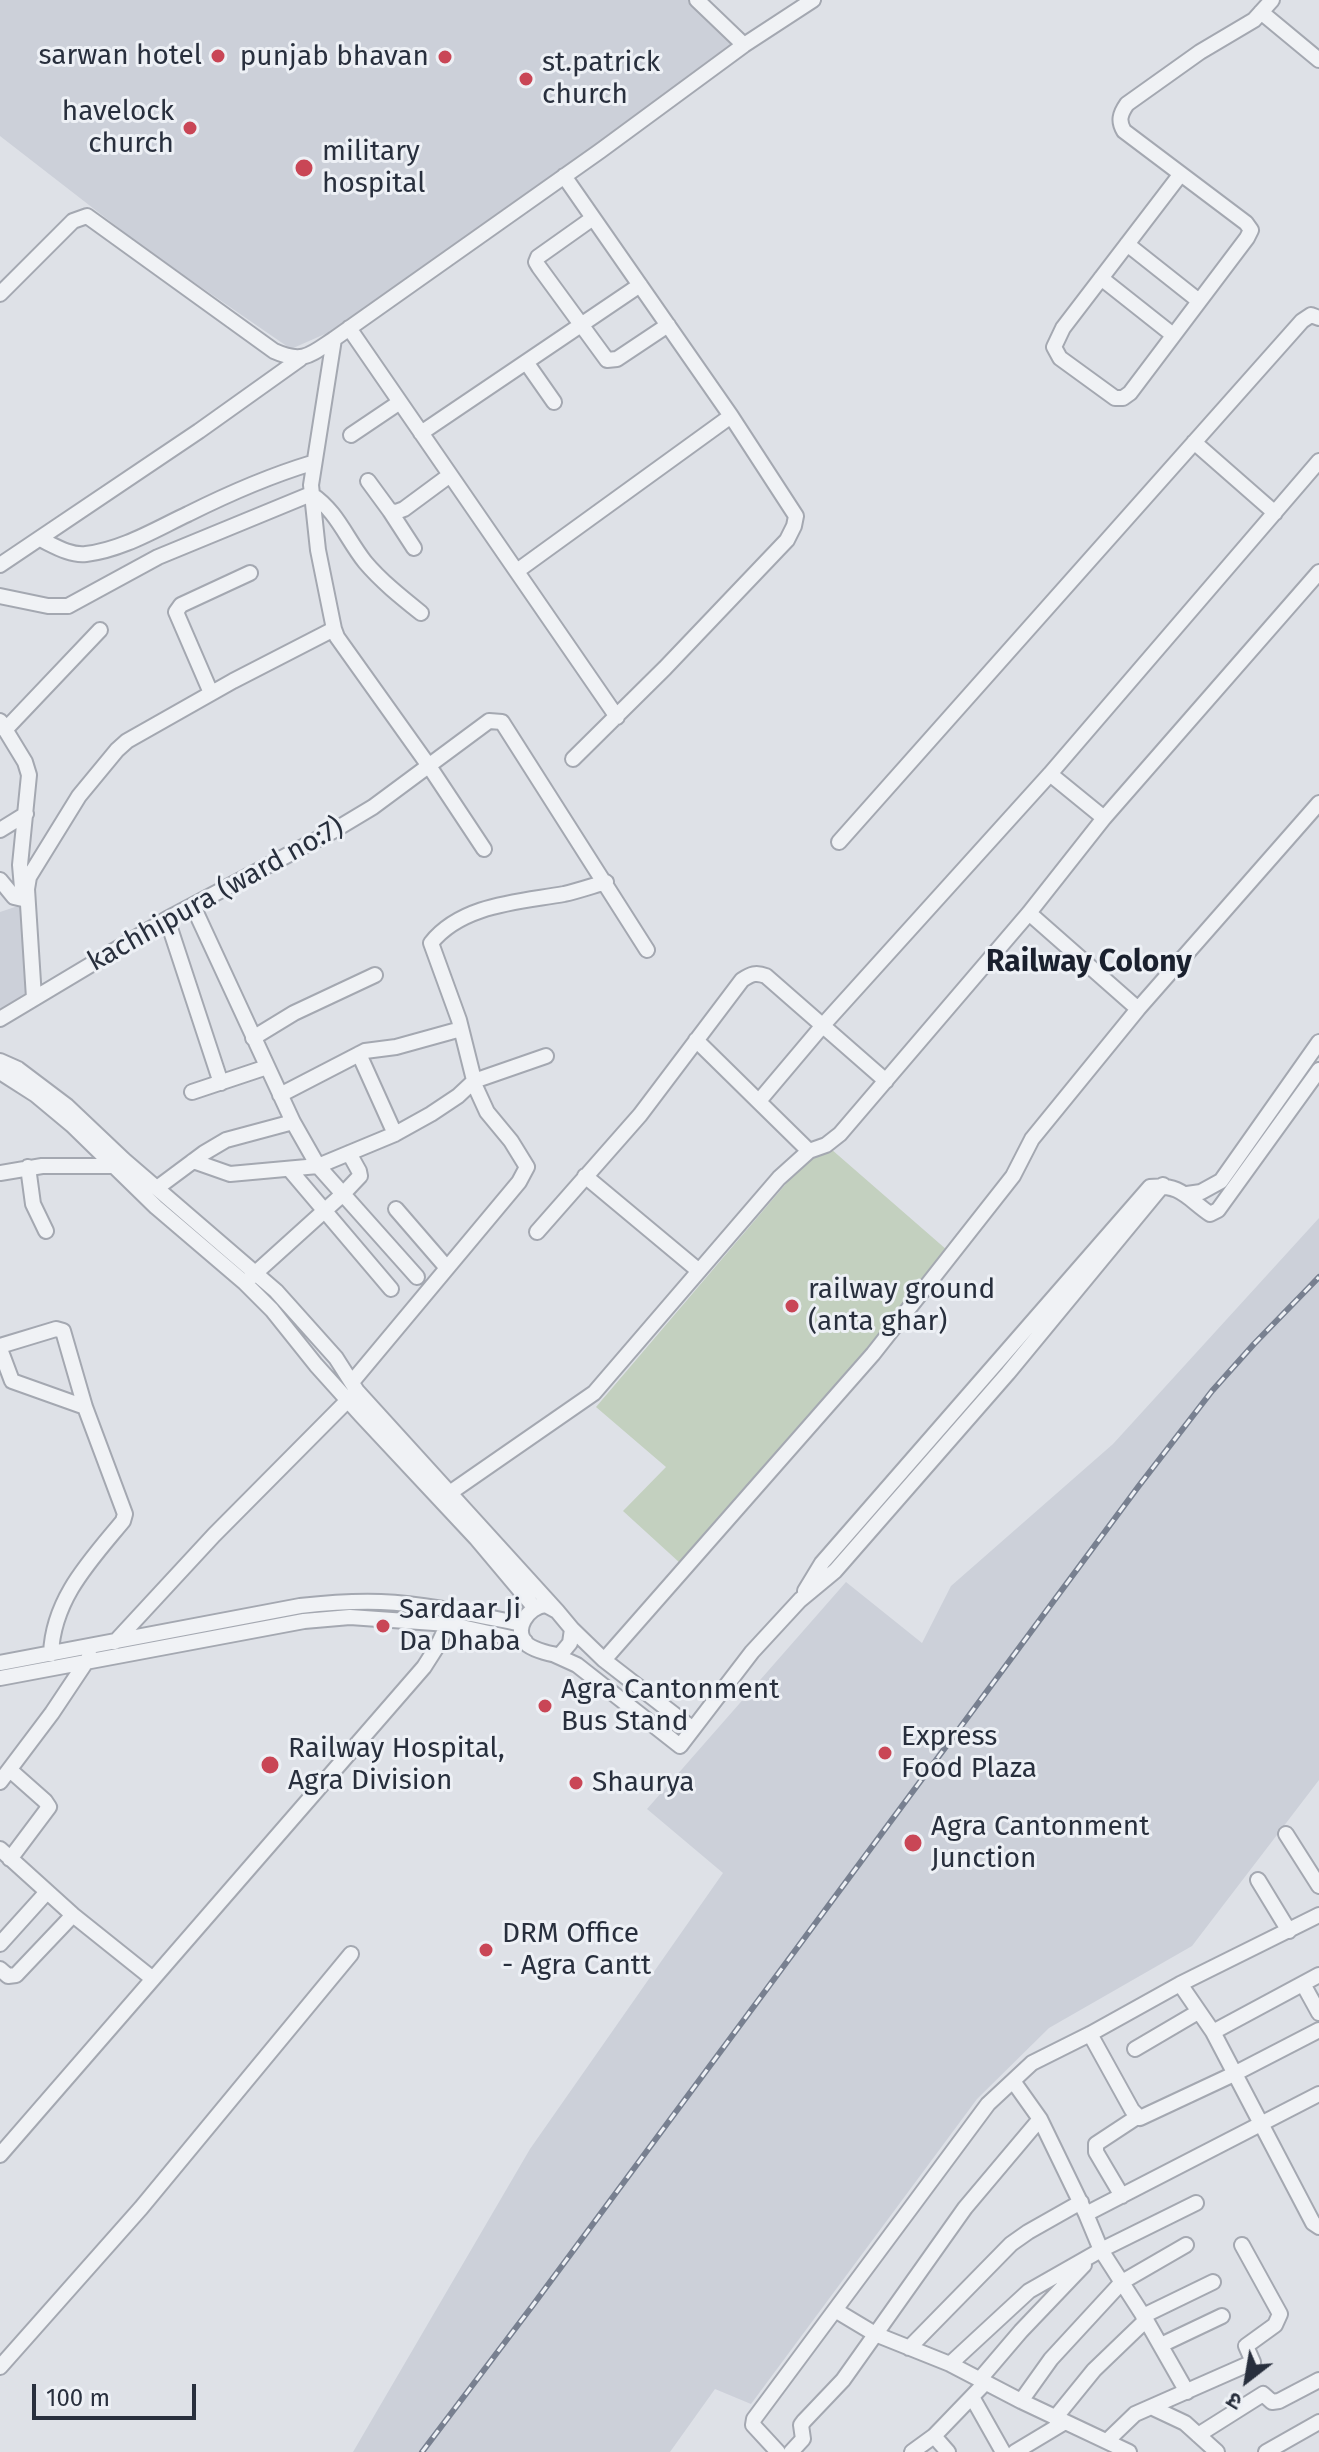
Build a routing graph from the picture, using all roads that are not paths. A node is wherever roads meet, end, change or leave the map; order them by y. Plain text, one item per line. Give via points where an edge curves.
1 (697, 0) edge
2 (813, 0) edge
3 (1272, 0) edge
4 (1261, 12) junction
5 (744, 45) junction
6 (1319, 60) edge
7 (1180, 175) junction
8 (564, 176) junction
9 (593, 218) junction
10 (1127, 244) junction
11 (1101, 278) junction
12 (640, 285) junction
13 (0, 294) edge
14 (1199, 301) junction
15 (1316, 312) edge
16 (668, 325) junction
17 (581, 326) junction
18 (349, 328) junction
19 (1173, 335) junction
20 (334, 339) junction
21 (300, 359) junction
22 (526, 362) junction
23 (400, 402) junction
24 (554, 402) dead end
25 (731, 416) junction
26 (421, 433) junction
27 (351, 435) dead end
28 (1194, 442) junction
29 (1319, 461) edge
30 (312, 463) junction
31 (450, 475) junction
32 (368, 481) dead end
33 (311, 494) junction
34 (390, 511) junction
35 (1275, 513) junction
36 (40, 539) junction
37 (414, 548) dead end
38 (0, 565) edge
39 (517, 571) junction
40 (1319, 572) edge
41 (250, 573) dead end
42 (0, 596) edge
43 (421, 613) dead end
44 (334, 629) junction
45 (100, 630) dead end
46 (211, 693) junction
47 (617, 717) junction
48 (2, 725) edge
49 (573, 759) dead end
50 (429, 766) junction
51 (1050, 774) junction
52 (1319, 803) edge
53 (26, 814) junction
54 (1104, 818) junction
55 (0, 830) edge
56 (839, 842) dead end
57 (484, 849) dead end
58 (0, 880) edge
59 (606, 882) junction
60 (27, 897) junction
61 (193, 906) junction
62 (1029, 913) junction
63 (167, 919) junction
64 (647, 950) dead end
65 (375, 975) dead end
66 (34, 998) junction
67 (1138, 1009) junction
68 (0, 1019) edge
69 (824, 1024) junction
70 (461, 1029) junction
71 (253, 1038) junction
72 (696, 1040) junction
73 (1319, 1042) edge
74 (359, 1054) junction
75 (546, 1056) dead end
76 (0, 1061) edge
77 (267, 1067) junction
78 (1319, 1070) edge
79 (0, 1072) edge
80 (474, 1081) junction
81 (886, 1081) junction
82 (221, 1083) junction
83 (192, 1092) dead end
84 (1283, 1094) junction
85 (280, 1095) junction
86 (759, 1101) junction
87 (1296, 1102) junction
88 (293, 1122) junction
89 (395, 1134) junction
90 (809, 1151) junction
91 (349, 1153) junction
92 (193, 1161) junction
93 (119, 1163) junction
94 (318, 1166) junction
95 (28, 1167) junction
96 (290, 1170) junction
97 (0, 1173) edge
98 (585, 1176) junction
99 (157, 1188) junction
100 (343, 1194) junction
101 (1187, 1194) junction
102 (396, 1209) dead end
103 (324, 1212) junction
104 (46, 1231) dead end
105 (537, 1232) dead end
106 (447, 1268) junction
107 (699, 1271) junction
108 (417, 1277) dead end
109 (251, 1278) junction
110 (391, 1289) dead end
111 (0, 1347) edge
112 (5, 1378) edge
113 (352, 1391) junction
114 (85, 1407) junction
115 (446, 1496) junction
116 (534, 1607) junction
117 (557, 1611) junction
118 (451, 1618) junction
119 (522, 1624) junction
120 (572, 1629) junction
121 (525, 1641) junction
122 (115, 1642) junction
123 (94, 1645) junction
124 (51, 1654) junction
125 (555, 1655) junction
126 (96, 1660) junction
127 (604, 1660) junction
128 (0, 1663) edge
129 (0, 1678) edge
130 (693, 1729) junction
131 (5, 1776) edge
132 (1286, 1834) dead end
133 (5, 1854) edge
134 (1258, 1880) dead end
135 (1319, 1886) edge
136 (46, 1893) junction
137 (73, 1915) junction
138 (1319, 1915) edge
139 (1289, 1931) junction
140 (0, 1944) edge
141 (351, 1954) dead end
142 (0, 1969) edge
143 (1319, 1975) edge
144 (153, 1979) junction
145 (1180, 1984) junction
146 (1303, 1984) junction
147 (1198, 2012) junction
148 (1319, 2013) edge
149 (1319, 2030) edge
150 (1213, 2032) junction
151 (1090, 2034) junction
152 (1135, 2049) dead end
153 (1234, 2074) junction
154 (1013, 2081) junction
155 (1319, 2094) edge
156 (1137, 2117) junction
157 (1040, 2119) junction
158 (1261, 2125) junction
159 (0, 2155) edge
160 (1122, 2196) junction
161 (1196, 2203) dead end
162 (1084, 2208) junction
163 (1319, 2227) edge
164 (1186, 2245) dead end
165 (1242, 2245) dead end
166 (1098, 2251) junction
167 (1122, 2282) junction
168 (1213, 2282) dead end
169 (835, 2310) junction
170 (1222, 2316) dead end
171 (1145, 2318) junction
172 (875, 2334) junction
173 (1161, 2345) junction
174 (909, 2348) junction
175 (950, 2364) junction
176 (0, 2367) edge
177 (983, 2380) junction
178 (1319, 2380) edge
179 (1187, 2392) junction
180 (972, 2397) junction
181 (1021, 2401) junction
182 (1151, 2407) junction
183 (1060, 2420) junction
184 (1319, 2422) edge
185 (1198, 2435) junction
186 (934, 2436) junction
187 (1107, 2441) junction
188 (778, 2452) edge
189 (791, 2452) edge
190 (912, 2452) edge
191 (948, 2452) edge
192 (1003, 2452) edge
193 (1015, 2452) edge
194 (1129, 2452) edge
195 (1217, 2452) edge
196 (1266, 2452) edge

1 - 5 street
2 - 5 street
3 - 4 street
4 - 6 street
4 - 7 street via 1127,104 1120,115 1124,131
5 - 8 street
7 - 10 street
7 - 14 street via 1251,230
8 - 9 street
8 - 18 street
9 - 12 street
9 - 17 street via 536,262
10 - 11 street
10 - 14 street
11 - 19 street
11 - 19 street via 1063,328 1055,352 1060,358 1120,399
12 - 16 street
12 - 17 street
13 - 21 street via 73,221 87,216 274,351
14 - 19 street
15 - 28 street via 1302,321
16 - 17 street via 611,361
16 - 25 street
17 - 22 street
18 - 20 street
18 - 23 street
20 - 21 street
20 - 30 street
21 - 36 street
22 - 24 street
22 - 26 street
23 - 26 street
23 - 27 street
25 - 39 street
25 - 47 street via 792,507 792,532
26 - 31 street
28 - 35 street
28 - 56 street
29 - 35 street
30 - 33 street
30 - 36 street via 105,549 76,554
31 - 34 street via 404,509
31 - 39 street
32 - 34 street
33 - 42 street via 158,557 74,604 48,606
33 - 43 street via 329,508 373,570
33 - 44 street
34 - 37 street
35 - 51 street
36 - 38 street
39 - 47 street
40 - 54 street
41 - 46 street via 176,612
44 - 46 street
44 - 50 street
45 - 48 street
46 - 60 street via 117,750 79,796 33,869
47 - 49 street
48 - 53 street via 29,775
50 - 57 street
50 - 59 street, kachhipura (ward no:7) via 489,721 502,722
50 - 61 street, kachhipura (ward no:7) via 373,807
51 - 54 street
51 - 69 street
52 - 67 street
53 - 55 street
53 - 60 street via 20,881
54 - 62 street
58 - 60 street via 14,897
59 - 64 street
59 - 70 street via 505,903 463,919 434,939 432,947
60 - 66 street
61 - 63 street, kachhipura (ward no:7)
61 - 71 street
62 - 67 street
62 - 81 street
63 - 66 street, kachhipura (ward no:7)
63 - 82 street
65 - 71 street
66 - 68 street, kachhipura (ward no:7)
67 - 127 street via 1032,1139 1013,1176 873,1354
69 - 72 street via 758,973 742,980
69 - 81 street
69 - 86 street
70 - 74 street
70 - 80 street
71 - 77 street
72 - 86 street
72 - 98 street via 640,1115
73 - 84 street
74 - 85 street
74 - 89 street
75 - 80 street
76 - 93 street via 67,1106
77 - 82 street
77 - 85 street
78 - 87 street
79 - 93 street
80 - 89 street via 442,1108
80 - 106 street via 487,1112 527,1167
81 - 90 street via 833,1141
82 - 83 street
84 - 87 street
84 - 101 street via 1221,1181
85 - 88 street
86 - 90 street
87 - 101 street via 1218,1210 1210,1214
88 - 92 street via 226,1140
88 - 94 street
89 - 91 street
90 - 107 street
91 - 94 street
91 - 100 street via 360,1176
92 - 96 street via 230,1174
92 - 99 street
93 - 95 street
93 - 99 street
93 - 109 street via 156,1207
94 - 96 street
94 - 100 street
95 - 97 street
95 - 104 street via 33,1204
96 - 103 street
98 - 105 street
98 - 107 street
99 - 109 street
100 - 103 street
100 - 108 street
101 - 130 street via 1163,1185 1150,1187 822,1563 800,1600
102 - 106 street
103 - 109 street
103 - 110 street
106 - 113 street
107 - 115 street via 594,1393
109 - 113 street via 276,1291 336,1358
111 - 112 street
111 - 114 street via 63,1331
112 - 114 street
113 - 115 street
113 - 122 street
114 - 124 street via 125,1514 62,1602
115 - 116 street
115 - 117 street
116 - 117 street via 546,1605
116 - 119 street
117 - 120 street
118 - 119 street
118 - 121 street
118 - 122 street via 383,1602 336,1602
118 - 126 street via 304,1621
118 - 144 street via 424,1667
119 - 121 street
120 - 125 street via 564,1653
120 - 127 street
121 - 125 street
122 - 123 street
122 - 126 street
123 - 124 street
123 - 126 street
124 - 128 street
125 - 130 street via 577,1665 678,1746
126 - 129 street
126 - 131 street
127 - 130 street
131 - 133 street via 49,1807
132 - 135 street
133 - 136 street
134 - 139 street
136 - 137 street
136 - 140 street
137 - 142 street via 16,1975
137 - 144 street
138 - 139 street
139 - 145 street
141 - 176 street via 141,2208
143 - 146 street
144 - 159 street
145 - 147 street
145 - 151 street
146 - 148 street
146 - 150 street
147 - 150 street
147 - 152 street
149 - 153 street
150 - 153 street
151 - 154 street via 1032,2063
151 - 156 street
153 - 156 street
153 - 158 street
154 - 157 street
154 - 169 street via 988,2104
155 - 158 street
156 - 160 street via 1096,2144
157 - 162 street
157 - 172 street via 965,2208
158 - 160 street
158 - 163 street
160 - 162 street
161 - 166 street
162 - 166 street
162 - 174 street via 1011,2244
164 - 167 street
165 - 179 street via 1280,2318 1246,2346 1252,2363
166 - 167 street
166 - 175 street via 1029,2291
166 - 177 street via 1021,2331
167 - 171 street
167 - 181 street via 1051,2359
168 - 171 street
169 - 172 street
169 - 188 street via 753,2422
170 - 173 street
171 - 173 street
171 - 183 street via 1094,2370
172 - 174 street
172 - 189 street via 843,2380 801,2425 803,2439
173 - 179 street
174 - 175 street
175 - 177 street
177 - 180 street
177 - 181 street
178 - 185 street via 1279,2401 1263,2394
179 - 182 street
180 - 186 street
180 - 192 street
181 - 183 street
182 - 185 street
182 - 187 street via 1131,2417
183 - 187 street
183 - 193 street
184 - 196 street
185 - 195 street
186 - 190 street
186 - 191 street
187 - 194 street

